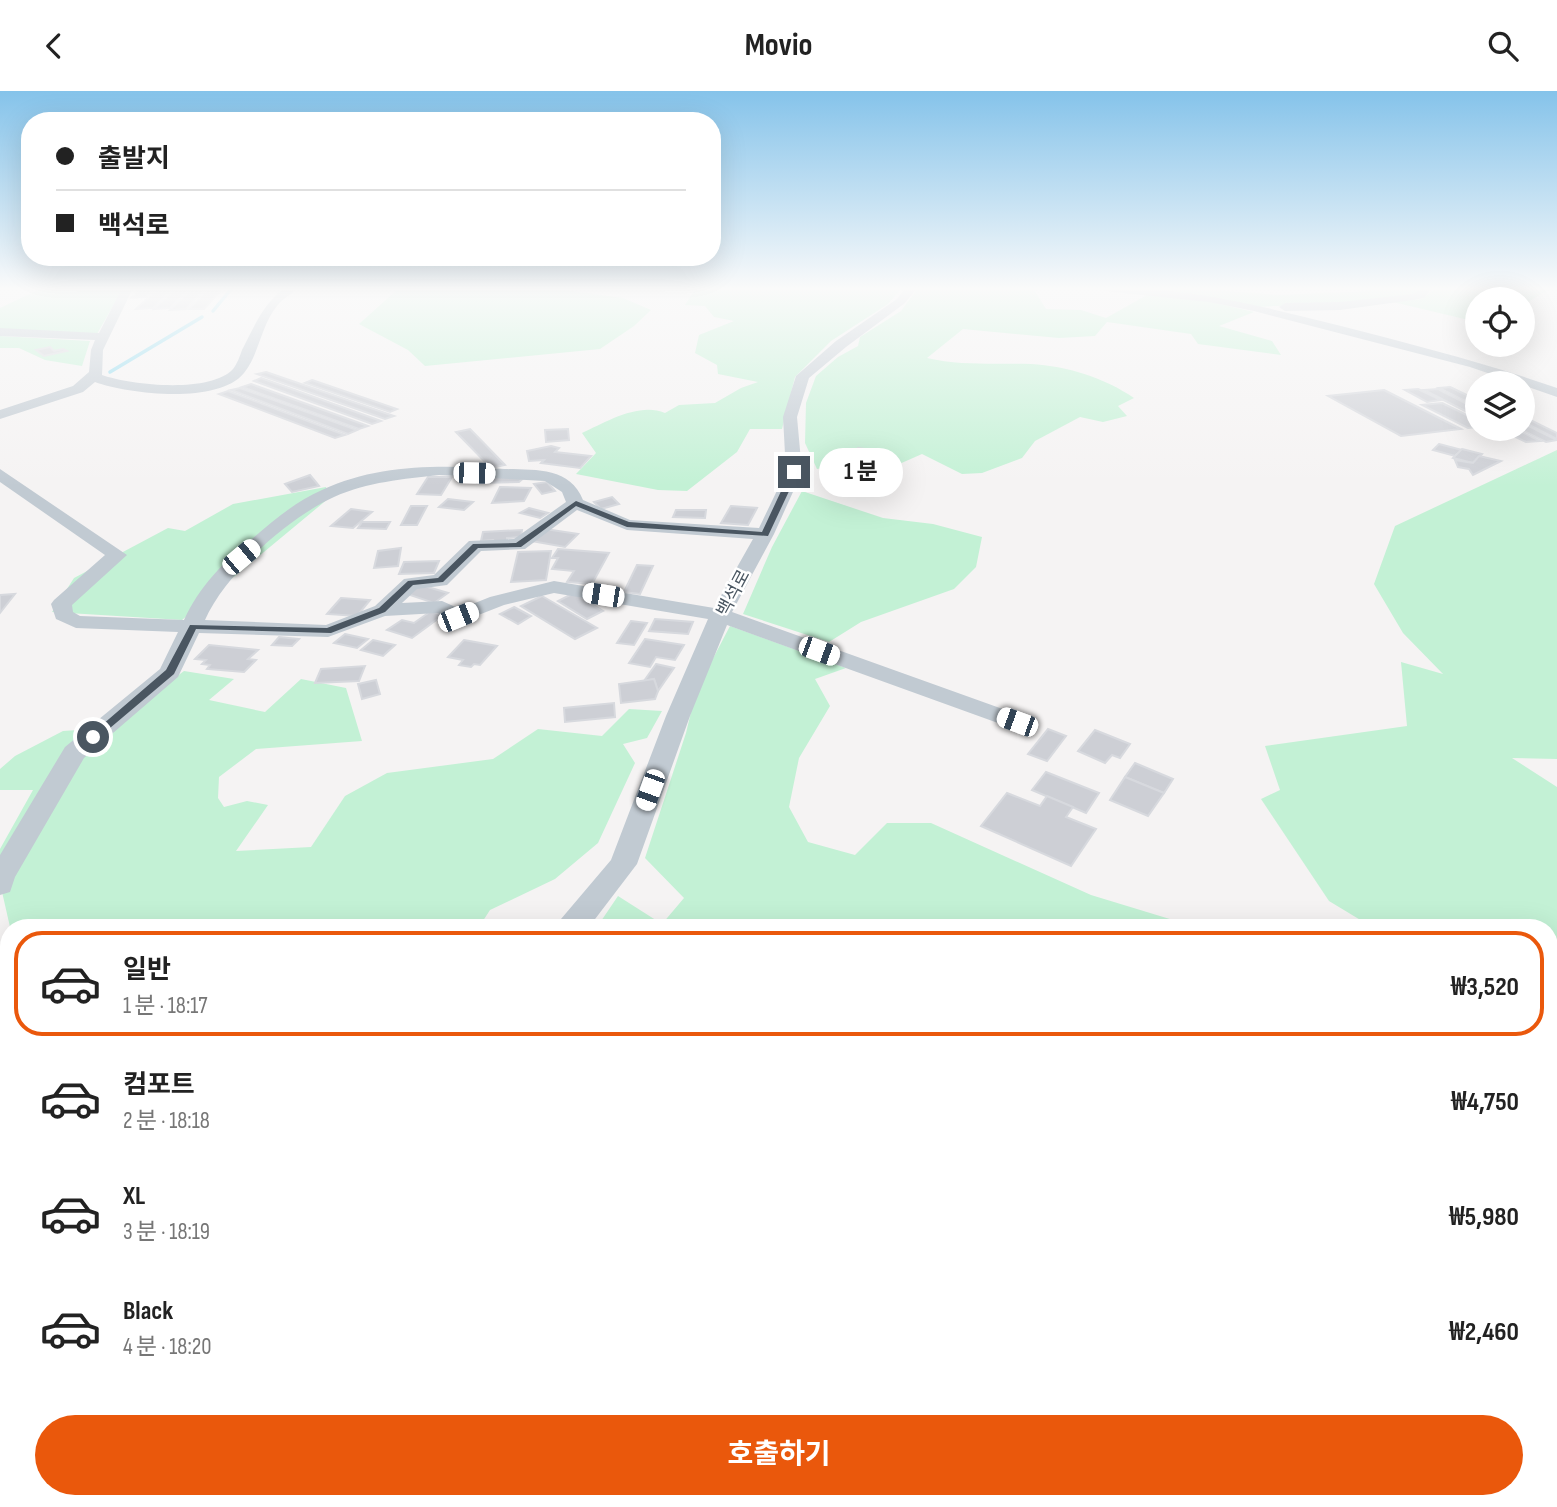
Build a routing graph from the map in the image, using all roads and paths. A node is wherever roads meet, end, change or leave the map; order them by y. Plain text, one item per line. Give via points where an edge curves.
1 (97, 354) edge
2 (248, 354) edge
3 (829, 354) edge
4 (1436, 354) edge
5 (92, 376) junction
6 (1557, 393) edge
7 (0, 415) edge
8 (0, 474) edge
9 (576, 503) junction
10 (765, 534) junction
11 (382, 610) junction
12 (720, 615) junction
13 (193, 627) junction
14 (1017, 722) dead end
15 (0, 884) edge
16 (578, 919) edge

1 - 5 street
2 - 5 street via 239,372 217,386 120,386
3 - 10 street, 백석로 via 803,376 790,417 794,472
4 - 6 street
5 - 7 street via 78,389
8 - 13 street via 117,555 61,604 63,615 76,622
9 - 10 street via 627,525
9 - 11 street via 518,545 476,545 440,581 411,583
9 - 13 street via 570,489 549,476 439,470 380,477 328,492 241,557 204,599
10 - 12 street, 백석로
11 - 12 street via 442,607 458,617 497,601 554,587
11 - 13 street via 328,631
12 - 14 street
12 - 16 street, 백석로 via 623,864
13 - 15 street via 170,672 74,753

